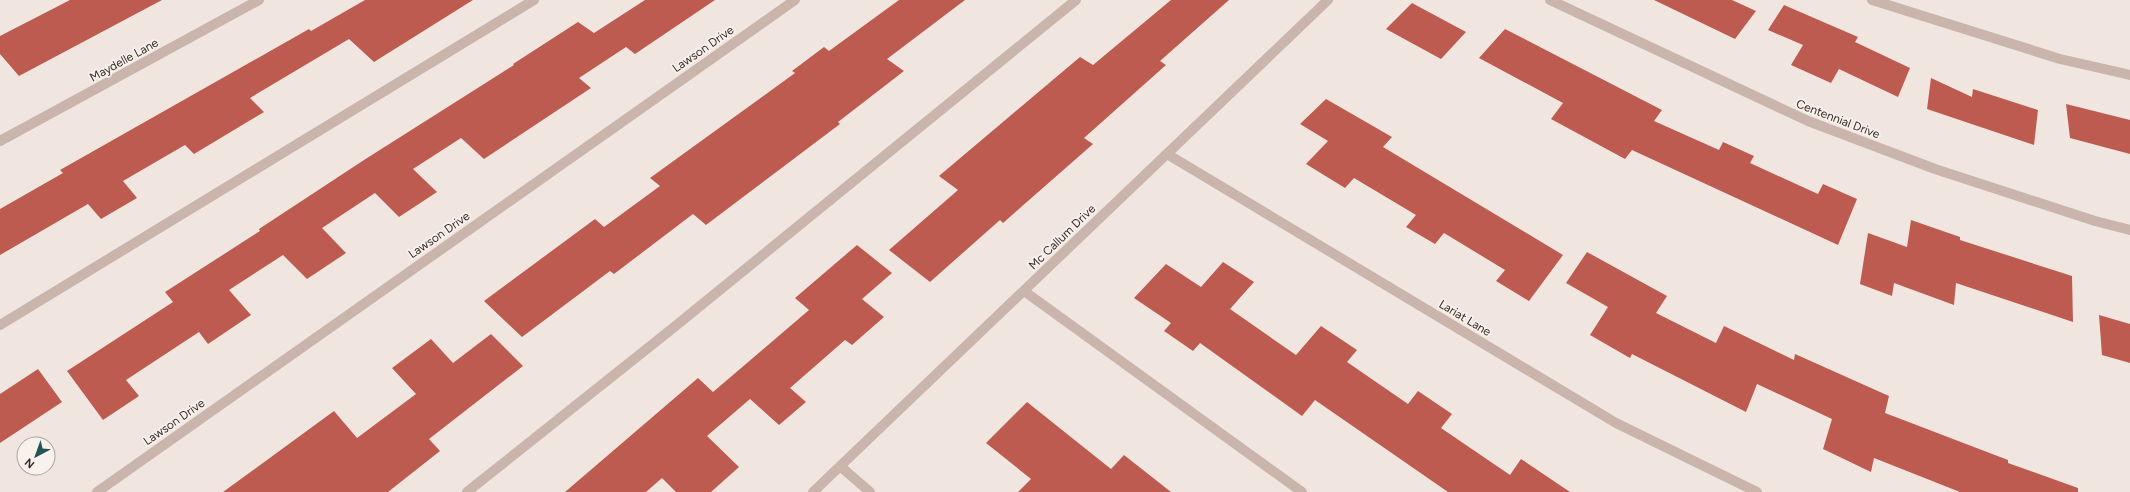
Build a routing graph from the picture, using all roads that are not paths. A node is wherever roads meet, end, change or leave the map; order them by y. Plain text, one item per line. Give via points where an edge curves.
1 (259, 0) edge
2 (534, 0) edge
3 (795, 0) edge
4 (1076, 0) edge
5 (1328, 0) edge
6 (1550, 0) edge
7 (1872, 0) edge
8 (2130, 75) edge
9 (0, 141) edge
10 (1167, 154) junction
11 (2130, 230) edge
12 (1024, 291) junction
13 (0, 325) edge
14 (840, 466) junction
15 (97, 492) edge
16 (467, 492) edge
17 (813, 492) edge
18 (870, 492) edge
19 (1302, 492) edge
20 (1757, 492) edge

1 - 9 street, Maydelle Lane
2 - 13 street
3 - 15 street, Lawson Drive
4 - 16 street
5 - 10 street, Mc Callum Drive
6 - 11 street, Centennial Drive via 1808,121 1935,170
7 - 8 street via 2060,59
10 - 12 street, Mc Callum Drive
10 - 20 street, Lariat Lane via 1616,423
12 - 14 street, Mc Callum Drive
12 - 19 street
14 - 17 street, Mc Callum Drive
14 - 18 street

